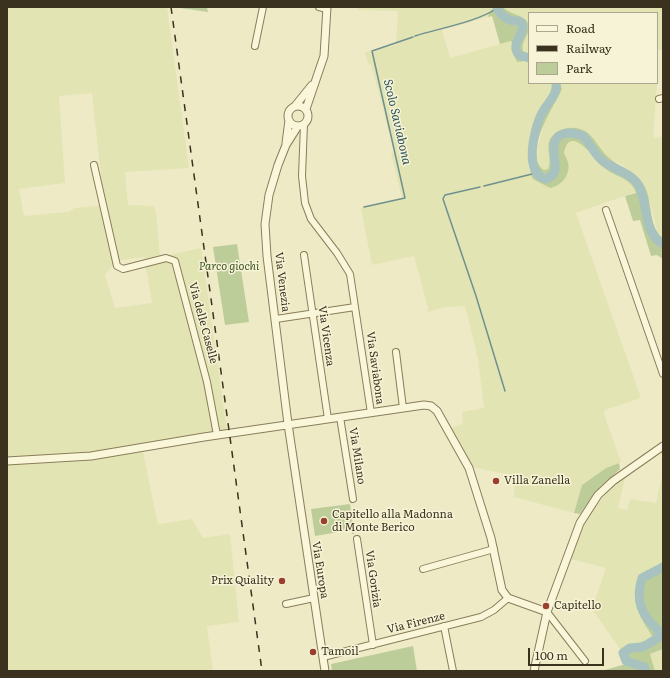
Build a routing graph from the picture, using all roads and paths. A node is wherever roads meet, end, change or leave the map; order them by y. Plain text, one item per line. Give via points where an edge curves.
1 (263, 7) edge
2 (319, 7) edge
3 (327, 8) edge
4 (255, 46) dead end
5 (316, 80) junction
6 (295, 106) junction
7 (306, 109) junction
8 (289, 120) junction
9 (301, 125) junction
10 (286, 145) junction
11 (94, 165) dead end
12 (606, 210) dead end
13 (304, 256) dead end
14 (355, 307) junction
15 (312, 313) junction
16 (276, 320) junction
17 (396, 352) dead end
18 (663, 374) edge
19 (403, 408) junction
20 (371, 413) junction
21 (340, 417) junction
22 (328, 419) junction
23 (288, 424) junction
24 (217, 435) junction
25 (663, 446) edge
26 (7, 461) edge
27 (353, 498) dead end
28 (358, 539) dead end
29 (494, 549) junction
30 (423, 569) dead end
31 (314, 598) junction
32 (508, 598) junction
33 (286, 604) dead end
34 (548, 612) junction
35 (444, 626) junction
36 (373, 644) junction
37 (323, 657) junction
38 (585, 661) dead end
39 (325, 671) edge
40 (453, 671) edge
41 (534, 671) edge

1 - 4 street
2 - 3 street
3 - 5 street via 325,49
5 - 6 street
5 - 7 street
6 - 7 street via 300,105
6 - 8 street via 288,113
7 - 9 street, Via Saviabona via 309,116
8 - 9 street via 292,124
8 - 10 street, Via Venezia
9 - 10 street, Via Venezia
9 - 14 street, Via Saviabona via 305,203 311,219 350,274
10 - 16 street, Via Venezia via 269,195 265,224
11 - 24 street, Via delle Caselle via 117,266 123,269 166,258 175,261 207,382
12 - 18 street
13 - 15 street, Via Vicenza
14 - 15 street
14 - 20 street, Via Saviabona
15 - 16 street
15 - 22 street, Via Vicenza
16 - 23 street, Via Venezia
17 - 19 street
19 - 20 street, Via Saviabona
19 - 29 street, Via Saviabona via 424,405 431,406 437,411 469,468
20 - 21 street
21 - 22 street
21 - 27 street, Via Milano
22 - 23 street
23 - 24 street
23 - 31 street, Via Europa
24 - 26 street via 92,456
25 - 34 street via 622,473 598,495 580,523
28 - 36 street, Via Gorizia
29 - 30 street
29 - 32 street, Via Saviabona via 502,590
31 - 33 street
31 - 37 street, Via Europa
32 - 34 street
32 - 35 street, Via Firenze via 481,617
34 - 38 street
34 - 41 street
35 - 36 street, Via Firenze
35 - 40 street, Via Firenze
36 - 37 street, Via Firenze
37 - 39 street, Via Europa

